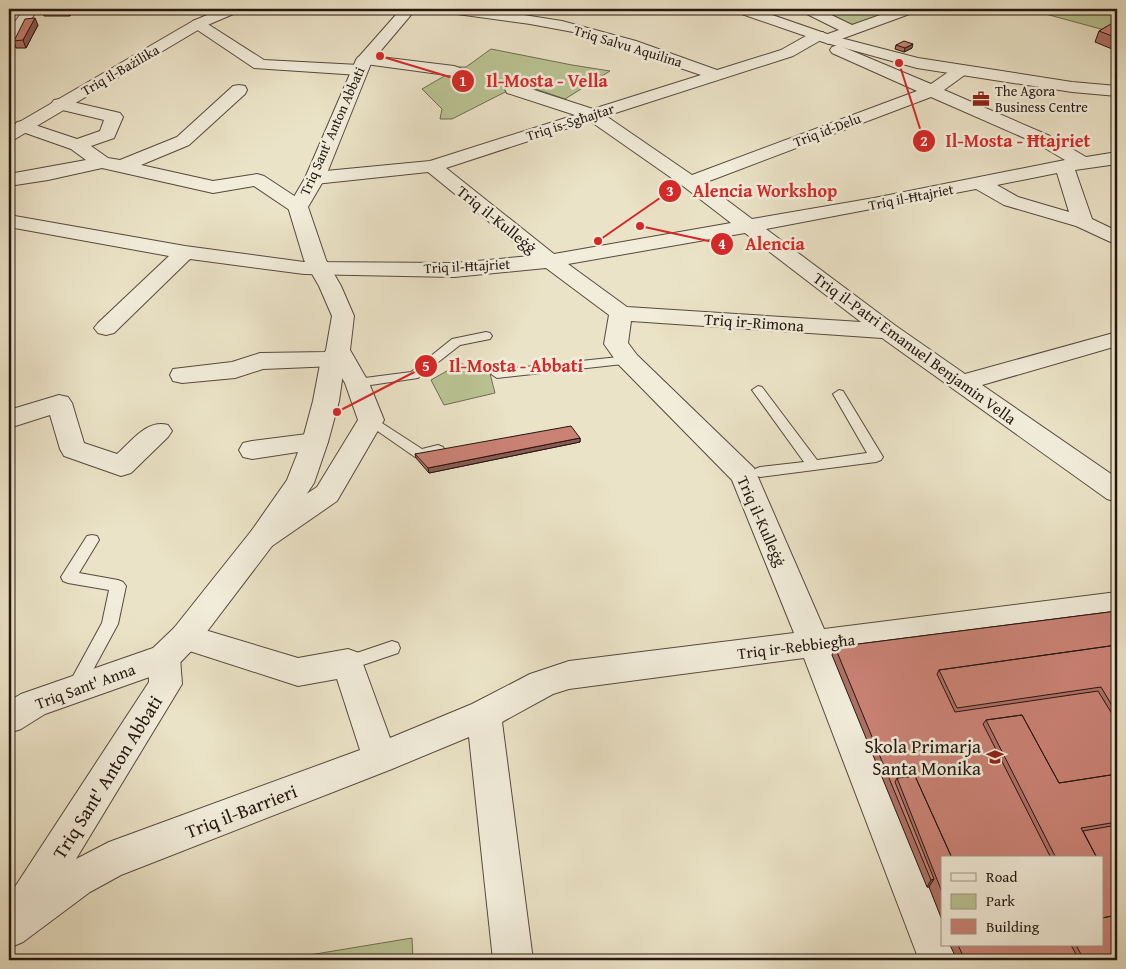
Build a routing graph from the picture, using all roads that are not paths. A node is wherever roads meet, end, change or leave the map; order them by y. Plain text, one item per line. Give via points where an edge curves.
1 (31, 9) edge
2 (409, 9) edge
3 (450, 9) edge
4 (742, 9) edge
5 (808, 9) edge
6 (910, 9) edge
7 (223, 10) edge
8 (198, 24) junction
9 (9, 38) edge
10 (836, 39) junction
11 (787, 53) junction
12 (361, 65) junction
13 (454, 71) dead end
14 (960, 71) junction
15 (716, 75) junction
16 (1038, 82) junction
17 (1117, 85) edge
18 (513, 89) dead end
19 (239, 90) dead end
20 (932, 90) junction
21 (1117, 91) edge
22 (60, 104) junction
23 (593, 115) junction
24 (16, 130) edge
25 (77, 145) junction
26 (1117, 158) edge
27 (102, 162) junction
28 (1074, 165) junction
29 (122, 166) junction
30 (432, 166) junction
31 (315, 178) junction
32 (9, 180) edge
33 (690, 182) junction
34 (980, 184) junction
35 (298, 208) junction
36 (9, 221) edge
37 (1083, 222) junction
38 (750, 226) junction
39 (1117, 239) edge
40 (185, 252) junction
41 (550, 261) junction
42 (407, 269) junction
43 (322, 272) junction
44 (621, 313) junction
45 (106, 328) dead end
46 (888, 331) junction
47 (486, 336) dead end
48 (1117, 339) edge
49 (335, 355) junction
50 (628, 360) junction
51 (497, 374) dead end
52 (182, 376) dead end
53 (961, 383) junction
54 (357, 384) junction
55 (758, 390) dead end
56 (839, 394) dead end
57 (9, 419) edge
58 (371, 420) junction
59 (159, 431) dead end
60 (315, 442) junction
61 (448, 448) edge
62 (252, 450) dead end
63 (814, 464) junction
64 (760, 472) dead end
65 (1117, 492) edge
66 (262, 538) junction
67 (92, 540) dead end
68 (1117, 604) edge
69 (814, 644) junction
70 (174, 648) junction
71 (392, 648) dead end
72 (348, 662) junction
73 (73, 691) junction
74 (17, 709) edge
75 (484, 715) junction
76 (380, 758) junction
77 (12, 925) edge
78 (513, 960) edge
79 (939, 960) edge

1 - 9 street
2 - 12 street, Triq Sant' Anton Abbati
3 - 15 street, Triq Salvu Aquilina via 577,29 662,54
4 - 10 street
5 - 10 street
6 - 10 street, Triq is-Sgħajtar
7 - 8 street, Triq il-Bażilika
8 - 12 street via 260,65
8 - 22 street, Triq il-Bażilika
10 - 11 street
10 - 11 street, Triq is-Sgħajtar
10 - 14 street via 888,56
10 - 20 street
11 - 15 street, Triq is-Sgħajtar
12 - 13 street
12 - 31 street, Triq Sant' Anton Abbati
14 - 16 street
14 - 20 street, Triq id-Delu
15 - 23 street, Triq is-Sgħajtar
16 - 17 street
16 - 21 street
18 - 23 street, Triq il-Patri Emanuel Benjamin Vella
19 - 29 street via 184,141
20 - 28 street via 1044,140
20 - 33 street, Triq id-Delu
22 - 24 street, Triq il-Bażilika
22 - 25 street via 114,117 108,134
23 - 30 street, Triq is-Sgħajtar
23 - 33 street, Triq il-Patri Emanuel Benjamin Vella
24 - 25 street
25 - 27 street
26 - 28 street, Triq il-Ħtajriet
27 - 29 street
27 - 32 street
28 - 34 street, Triq il-Ħtajriet
28 - 37 street
29 - 35 street via 214,187 257,180
30 - 31 street, Triq is-Sgħajtar
30 - 41 street, Triq il-Kulleġġ
31 - 35 street, Triq Sant' Anton Abbati
33 - 38 street, Triq il-Patri Emanuel Benjamin Vella
34 - 37 street via 1012,201
34 - 38 street, Triq il-Ħtajriet
35 - 43 street, Triq Sant' Anton Abbati
36 - 40 street, Triq il-Ħtajriet
37 - 39 street
38 - 41 street, Triq il-Ħtajriet
38 - 46 street, Triq il-Patri Emanuel Benjamin Vella
40 - 43 street, Triq il-Ħtajriet
40 - 45 street
41 - 42 street, Triq il-Ħtajriet via 454,270
41 - 44 street, Triq il-Kulleġġ
42 - 43 street, Triq il-Ħtajriet
42 - 43 street, Triq il-Ħtajriet
43 - 49 street, Triq Sant' Anton Abbati via 343,316
44 - 46 street, Triq ir-Rimona
44 - 50 street, Triq il-Kulleġġ via 616,344
46 - 53 street, Triq il-Patri Emanuel Benjamin Vella
47 - 54 lane via 456,342 414,375
48 - 53 street
49 - 52 street via 260,361 235,370
49 - 54 street
49 - 60 street, Triq Sant' Anton Abbati
50 - 51 lane
50 - 69 street, Triq il-Kulleġġ via 744,475
53 - 65 street, Triq il-Patri Emanuel Benjamin Vella
54 - 58 street
55 - 63 lane
56 - 63 lane via 876,456
57 - 59 street via 59,403 73,449 121,466
58 - 61 lane via 420,454
58 - 66 street, Triq Sant' Anton Abbati via 327,494
60 - 62 street
60 - 66 street, Triq Sant' Anton Abbati via 300,483
63 - 64 lane
66 - 70 street, Triq Sant' Anton Abbati
67 - 73 lane via 68,577 118,586 110,624
68 - 69 street, Triq ir-Rebbiegħa
69 - 75 street, Triq ir-Rebbiegħa via 569,675 542,684
69 - 79 street, Triq il-Kulleġġ
70 - 72 street via 298,672
70 - 73 street, Triq Sant' Anna
70 - 77 street, Triq Sant' Anton Abbati via 166,684
71 - 72 lane
72 - 76 street
73 - 74 street, Triq Sant' Anna
75 - 76 street, Triq il-Barrieri
75 - 78 street
76 - 77 street, Triq il-Barrieri via 109,861 77,879

